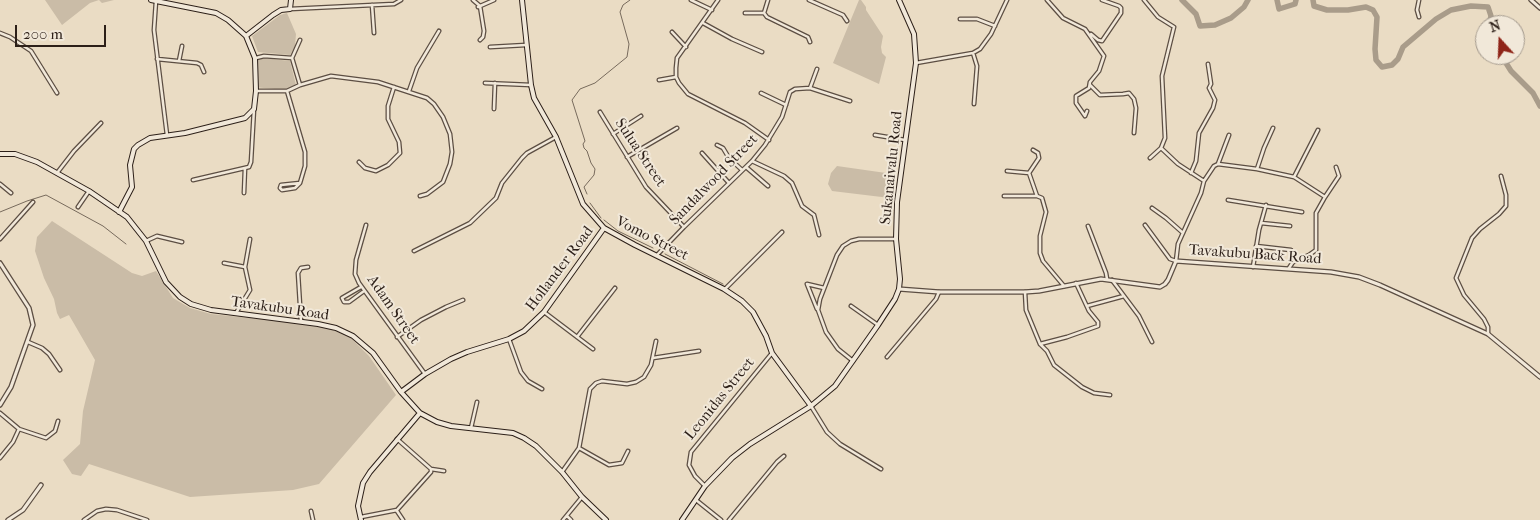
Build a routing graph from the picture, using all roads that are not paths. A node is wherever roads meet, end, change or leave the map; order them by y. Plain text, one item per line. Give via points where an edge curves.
1 (151, 0) edge
2 (291, 0) edge
3 (401, 0) edge
4 (473, 0) edge
5 (494, 0) edge
6 (522, 0) edge
7 (691, 0) edge
8 (718, 0) edge
9 (768, 0) edge
10 (809, 0) edge
11 (899, 0) edge
12 (1007, 0) edge
13 (1047, 0) edge
14 (1102, 0) edge
15 (1144, 0) edge
16 (1418, 0) edge
17 (1531, 0) edge
18 (486, 1) edge
19 (156, 2) junction
20 (372, 5) junction
21 (479, 7) junction
22 (290, 8) junction
23 (1540, 8) edge
24 (712, 10) junction
25 (745, 13) dead end
26 (764, 13) junction
27 (1419, 17) dead end
28 (960, 19) dead end
29 (847, 21) dead end
30 (703, 23) junction
31 (995, 26) junction
32 (1086, 29) junction
33 (439, 31) dead end
34 (672, 32) dead end
35 (0, 33) edge
36 (374, 33) dead end
37 (246, 36) junction
38 (300, 40) dead end
39 (480, 40) dead end
40 (810, 42) dead end
41 (528, 45) junction
42 (182, 46) dead end
43 (490, 47) dead end
44 (686, 47) junction
45 (762, 52) dead end
46 (973, 52) junction
47 (157, 58) junction
48 (255, 58) junction
49 (292, 58) junction
50 (179, 61) junction
51 (916, 63) junction
52 (1208, 64) dead end
53 (817, 69) dead end
54 (204, 72) dead end
55 (676, 77) junction
56 (659, 80) dead end
57 (485, 83) dead end
58 (495, 83) junction
59 (300, 85) junction
60 (531, 85) junction
61 (1090, 85) junction
62 (394, 87) junction
63 (810, 88) junction
64 (256, 91) junction
65 (287, 91) junction
66 (409, 91) junction
67 (57, 93) dead end
68 (761, 93) dead end
69 (850, 100) dead end
70 (974, 104) dead end
71 (786, 105) junction
72 (254, 109) junction
73 (494, 109) dead end
74 (1087, 111) dead end
75 (600, 112) dead end
76 (641, 116) dead end
77 (101, 123) dead end
78 (677, 128) dead end
79 (1273, 128) dead end
80 (1318, 130) dead end
81 (1134, 133) dead end
82 (613, 134) junction
83 (167, 135) junction
84 (875, 135) dead end
85 (1229, 135) dead end
86 (556, 137) junction
87 (769, 140) junction
88 (905, 140) junction
89 (717, 145) dead end
90 (1161, 148) junction
91 (1033, 150) dead end
92 (702, 153) dead end
93 (0, 154) edge
94 (627, 156) junction
95 (1150, 158) dead end
96 (752, 160) junction
97 (359, 162) dead end
98 (1218, 164) junction
99 (746, 166) junction
100 (1336, 167) dead end
101 (245, 168) junction
102 (1257, 169) junction
103 (742, 170) junction
104 (1007, 171) dead end
105 (58, 173) junction
106 (1029, 173) junction
107 (1191, 173) junction
108 (1501, 176) dead end
109 (1294, 177) junction
110 (193, 180) dead end
111 (1204, 181) junction
112 (300, 183) junction
113 (729, 183) junction
114 (0, 184) edge
115 (768, 186) dead end
116 (89, 191) junction
117 (11, 193) dead end
118 (244, 193) dead end
119 (420, 196) dead end
120 (1004, 196) dead end
121 (1037, 196) junction
122 (1325, 197) junction
123 (1228, 200) dead end
124 (33, 202) dead end
125 (1266, 205) junction
126 (78, 207) dead end
127 (1152, 208) dead end
128 (119, 212) junction
129 (1302, 212) dead end
130 (1261, 223) junction
131 (366, 225) dead end
132 (1145, 225) dead end
133 (1088, 226) dead end
134 (1290, 226) dead end
135 (684, 227) junction
136 (604, 228) junction
137 (782, 232) dead end
138 (1183, 233) junction
139 (819, 235) dead end
140 (896, 238) junction
141 (0, 239) edge
142 (250, 239) dead end
143 (146, 242) junction
144 (182, 242) dead end
145 (1256, 246) junction
146 (1291, 250) dead end
147 (414, 251) dead end
148 (657, 255) junction
149 (1176, 261) junction
150 (0, 263) edge
151 (224, 263) dead end
152 (245, 267) junction
153 (308, 267) dead end
154 (1254, 267) junction
155 (1289, 268) junction
156 (1109, 279) junction
157 (1076, 283) junction
158 (1064, 286) junction
159 (361, 287) junction
160 (615, 288) dead end
161 (824, 288) junction
162 (724, 289) junction
163 (899, 289) junction
164 (364, 292) junction
165 (939, 292) junction
166 (1025, 292) junction
167 (1124, 296) junction
168 (463, 300) dead end
169 (852, 306) dead end
170 (1087, 306) junction
171 (818, 310) junction
172 (544, 312) junction
173 (236, 314) junction
174 (301, 322) junction
175 (878, 325) junction
176 (1488, 334) junction
177 (397, 336) junction
178 (577, 337) junction
179 (509, 339) junction
180 (656, 341) dead end
181 (28, 342) junction
182 (1152, 342) dead end
183 (1040, 344) junction
184 (593, 349) dead end
185 (699, 351) dead end
186 (772, 353) junction
187 (887, 357) dead end
188 (653, 358) junction
189 (853, 360) junction
190 (60, 370) dead end
191 (425, 374) junction
192 (1540, 377) edge
193 (542, 389) dead end
194 (401, 392) junction
195 (1110, 395) dead end
196 (477, 402) dead end
197 (0, 405) edge
198 (811, 406) junction
199 (0, 413) edge
200 (420, 413) junction
201 (58, 421) dead end
202 (19, 429) junction
203 (471, 430) junction
204 (397, 439) junction
205 (579, 448) junction
206 (628, 451) dead end
207 (784, 456) dead end
208 (0, 458) edge
209 (431, 469) junction
210 (881, 469) dead end
211 (444, 471) dead end
212 (562, 472) junction
213 (41, 485) dead end
214 (705, 486) junction
215 (582, 497) junction
216 (696, 500) junction
217 (397, 510) junction
218 (311, 511) dead end
219 (567, 516) junction
220 (361, 519) edge
221 (8, 520) edge
222 (84, 520) edge
223 (147, 520) edge
224 (313, 520) edge
225 (403, 520) edge
226 (563, 520) edge
227 (571, 520) edge
228 (606, 520) edge
229 (682, 520) edge
230 (720, 520) edge
231 (729, 520) edge

1 - 19 main road
2 - 22 main road
3 - 20 street via 394,4
4 - 21 street
5 - 18 street
6 - 41 main road, Vomo Street
7 - 24 street
8 - 24 street
9 - 26 street
10 - 29 street via 843,15
11 - 51 main road, Sukanaivalu Road via 914,34
12 - 31 street
13 - 32 street via 1063,18
14 - 32 street via 1119,6 1121,13 1102,41
15 - 90 street via 1158,17 1174,27 1162,76 1165,138
16 - 27 street
17 - 23 street
18 - 21 street
19 - 37 main road via 216,14
19 - 47 street
20 - 22 street
20 - 36 street
21 - 39 street via 484,31
22 - 37 main road via 273,15
24 - 30 street
25 - 26 street
26 - 40 street via 808,37
28 - 31 street via 977,19
30 - 44 street
30 - 45 street
31 - 46 street via 986,42
32 - 61 street via 1104,56
33 - 66 street via 417,68
34 - 44 street
35 - 67 street via 31,50
37 - 48 main road
38 - 49 street
41 - 43 street
41 - 60 main road, Vomo Street
42 - 50 street
44 - 55 street via 677,58
46 - 51 street
46 - 70 street via 977,66
47 - 50 street
47 - 83 street
48 - 49 street
48 - 64 main road
49 - 59 street
50 - 54 street via 200,64
51 - 88 main road, Sukanaivalu Road
52 - 107 street via 1209,88 1215,100 1199,133 1196,161
53 - 63 street
55 - 56 street
55 - 87 street via 688,94 745,123
57 - 58 street
58 - 60 street
58 - 73 street
59 - 62 street via 331,76
59 - 65 street
60 - 86 main road, Vomo Street via 534,98
61 - 74 street via 1075,99 1085,116
61 - 81 street via 1100,95 1129,93 1134,98
62 - 66 street
62 - 97 street via 388,118 399,142 400,153 388,166 376,171
63 - 69 street
63 - 71 street, Sandalwood Street via 790,92
64 - 65 street
64 - 72 main road
65 - 112 street via 305,152
66 - 119 street via 434,104 443,117 452,146 444,182
68 - 71 street
71 - 87 street, Sandalwood Street
72 - 83 main road via 245,118
72 - 101 street via 251,162
75 - 82 street, Sulua Street
76 - 82 street
77 - 105 street
78 - 94 street
79 - 102 street
80 - 109 street
82 - 94 street, Sulua Street
83 - 128 main road via 150,138 134,149 130,165 132,187
84 - 88 street
85 - 98 street
86 - 136 main road, Vomo Street via 583,204
86 - 147 street via 522,158 502,183 496,198 470,223
87 - 96 street, Sandalwood Street
88 - 140 main road, Sukanaivalu Road
89 - 103 street
90 - 95 street
90 - 107 street
91 - 106 street via 1040,158
92 - 113 street
93 - 105 main road, Tavakubu Road via 15,154
94 - 135 street, Sulua Street via 646,186
96 - 99 street, Sandalwood Street
96 - 139 street via 792,183 802,206 814,215
98 - 102 street
98 - 111 street
99 - 103 street, Sandalwood Street
99 - 115 street
100 - 122 street via 1338,177
101 - 110 street
101 - 118 street
102 - 109 street
103 - 113 street, Sandalwood Street
104 - 106 street
105 - 116 main road, Tavakubu Road
106 - 121 street
107 - 111 street
108 - 176 street via 1506,206 1472,238 1456,278 1464,295 1484,320
109 - 122 street
111 - 138 street
112 - 112 street via 281,185 280,188 295,188
113 - 135 street, Sandalwood Street
114 - 117 street
116 - 126 street
116 - 128 main road, Tavakubu Road
120 - 121 street
121 - 158 street via 1042,198 1046,212 1040,253
122 - 155 street via 1316,213 1316,250 1310,256 1293,262
123 - 125 street
124 - 141 street
125 - 129 street
125 - 130 street
127 - 138 street
128 - 143 main road, Tavakubu Road via 127,217
130 - 134 street
130 - 145 street
131 - 159 street, Adam Street via 356,260 355,274
132 - 149 street via 1170,260
133 - 156 street
135 - 148 street, Sandalwood Street
136 - 148 main road, Vomo Street
136 - 172 main road, Hollander Road
137 - 162 street
138 - 149 street
140 - 161 street via 859,239 843,246
140 - 163 main road, Sukanaivalu Road
142 - 152 street
143 - 144 street via 157,236
143 - 173 main road, Tavakubu Road via 166,282 180,298 211,310
145 - 146 street
145 - 154 street
148 - 162 main road, Vomo Street
149 - 154 street, Tavakubu Back Road
149 - 156 street, Tavakubu Back Road via 1168,280 1160,287
150 - 181 street via 32,316 33,328
151 - 152 street
152 - 173 street via 250,290
153 - 174 street via 301,268 298,273
154 - 155 street, Tavakubu Back Road
155 - 176 street, Tavakubu Back Road via 1359,277
156 - 157 street, Tavakubu Back Road
156 - 167 street
157 - 158 street, Tavakubu Back Road
157 - 170 street
158 - 166 street, Tavakubu Back Road
159 - 164 street, Adam Street
159 - 164 street via 342,298 344,302
160 - 178 street
161 - 171 street
161 - 171 street via 807,284
162 - 186 main road, Vomo Street via 753,312
163 - 165 street, Tavakubu Back Road
163 - 175 main road, Sukanaivalu Road
164 - 177 street, Adam Street
165 - 166 street, Tavakubu Back Road
165 - 187 street
166 - 183 street via 1026,310
167 - 170 street
167 - 182 street
168 - 177 street via 421,320
169 - 175 street
170 - 183 street via 1098,326
171 - 189 street via 831,341
172 - 178 street
172 - 179 main road, Hollander Road via 524,331
173 - 174 main road, Tavakubu Road
174 - 194 main road, Tavakubu Road via 336,328 353,336 373,353
175 - 189 main road, Sukanaivalu Road
176 - 192 street, Tavakubu Back Road
177 - 191 street, Adam Street
178 - 184 street
179 - 191 main road, Hollander Road via 467,352
179 - 193 street via 521,372 528,381
180 - 188 street
181 - 190 street via 49,354
181 - 197 street via 11,388
183 - 195 street via 1066,376 1094,393
185 - 188 street
186 - 198 main road, Vomo Street
186 - 214 street, Leonidas Street via 691,452 689,465
188 - 205 street via 640,380 627,384 602,381 591,387
189 - 198 main road, Sukanaivalu Road via 835,386
191 - 194 main road, Hollander Road
194 - 200 main road, Tavakubu Road
196 - 203 street
198 - 210 street via 827,432 840,444
198 - 214 main road, Sukanaivalu Road via 741,451
199 - 202 street
200 - 203 main road, Tavakubu Road via 437,422
200 - 204 main road
201 - 202 street via 55,431 46,438
202 - 208 street
203 - 212 main road, Tavakubu Road via 513,433 524,438
204 - 209 street
204 - 220 main road via 363,483 358,506
205 - 206 street via 609,466 622,463
205 - 212 street
207 - 231 street
209 - 211 street
209 - 217 street
212 - 215 main road, Tavakubu Road
213 - 221 street via 23,510
214 - 216 main road, Sukanaivalu Road
215 - 219 street
215 - 228 main road, Tavakubu Road
216 - 229 main road, Sukanaivalu Road
216 - 230 street
217 - 220 street
217 - 225 street
218 - 224 street
219 - 226 street
219 - 227 street
222 - 223 street via 106,509

